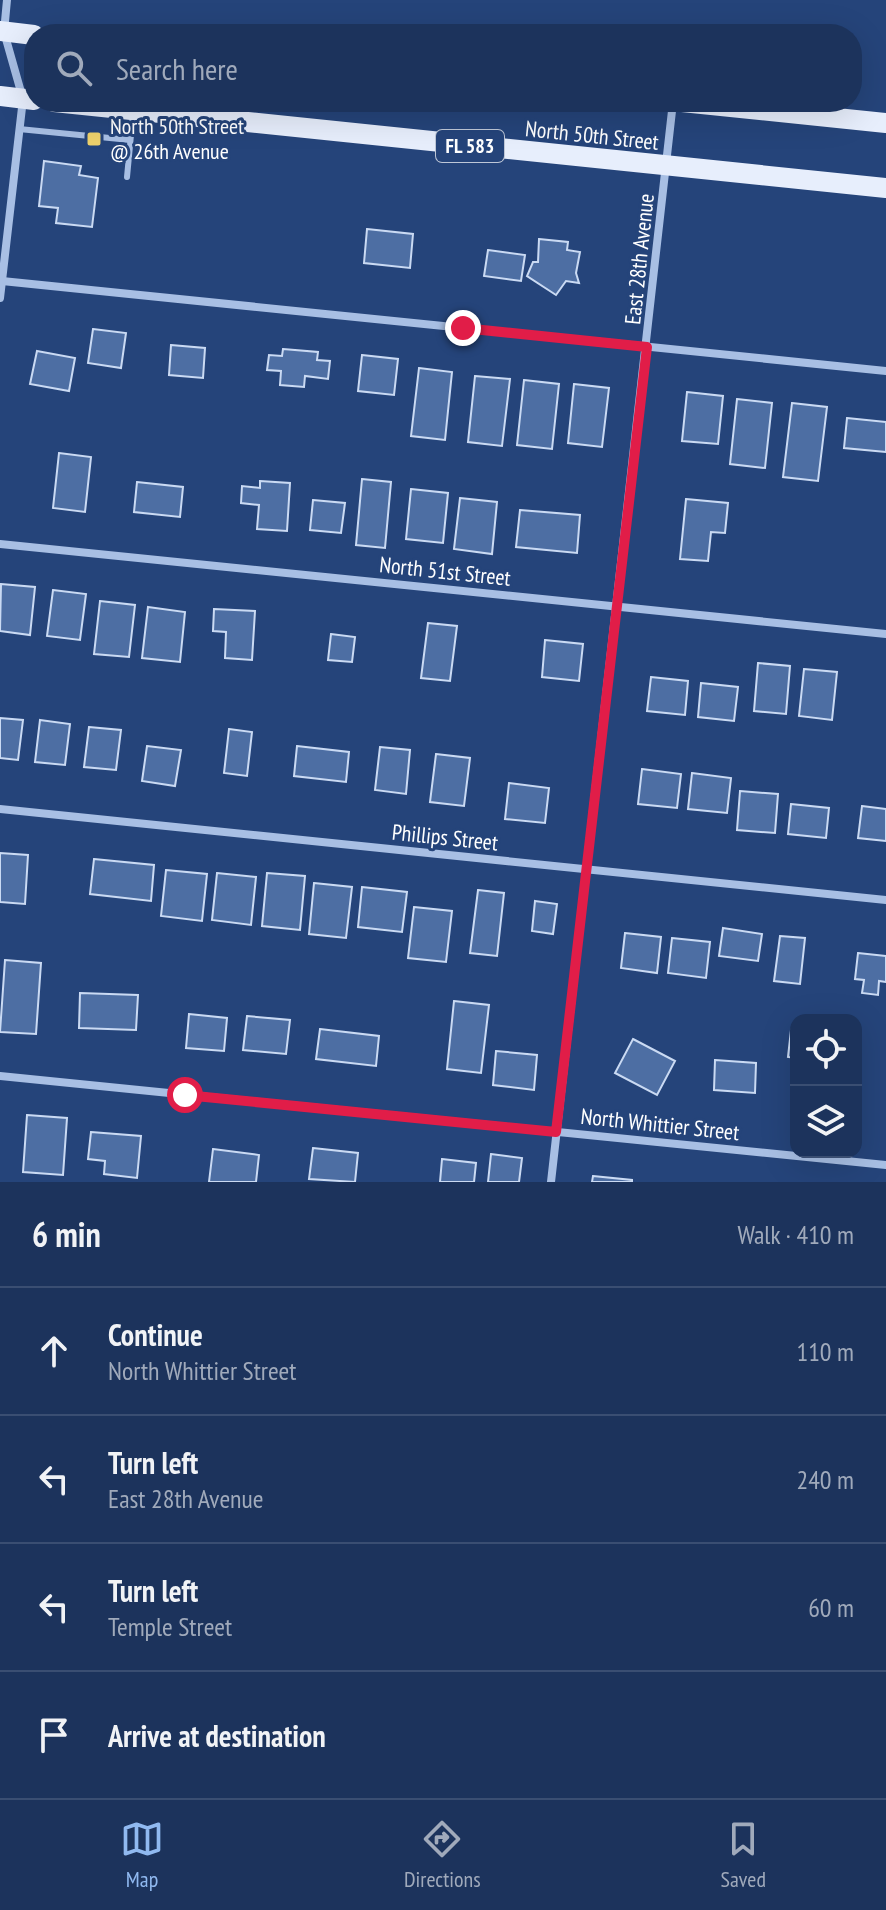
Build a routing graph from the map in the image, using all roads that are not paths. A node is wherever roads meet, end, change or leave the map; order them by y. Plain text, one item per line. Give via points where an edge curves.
1 (7, 0) edge
2 (2, 31) edge
3 (24, 34) edge
4 (24, 89) edge
5 (0, 96) edge
6 (24, 99) edge
7 (24, 112) edge
8 (134, 112) edge
9 (153, 112) edge
10 (672, 112) edge
11 (779, 112) edge
12 (886, 123) edge
13 (19, 129) junction
14 (130, 140) junction
15 (667, 167) junction
16 (127, 177) dead end
17 (886, 188) edge
18 (2, 281) junction
19 (0, 298) edge
20 (647, 347) junction
21 (886, 371) edge
22 (0, 544) edge
23 (617, 607) junction
24 (886, 634) edge
25 (0, 809) edge
26 (587, 870) junction
27 (886, 900) edge
28 (0, 1076) edge
29 (556, 1132) junction
30 (886, 1165) edge
31 (551, 1182) edge

1 - 2 street
2 - 3 main road
2 - 4 street
5 - 6 main road
7 - 13 street
8 - 14 lane
9 - 15 main road, North 50th Street / FL 583
10 - 15 street, East 28th Avenue
11 - 12 main road
13 - 14 lane
13 - 18 street
14 - 16 lane
15 - 17 main road, North 50th Street / FL 583
15 - 20 street, East 28th Avenue
18 - 19 street
18 - 20 street
20 - 21 street
20 - 23 street, East 28th Avenue
22 - 23 street, North 51st Street
23 - 24 street, North 51st Street
23 - 26 street, East 28th Avenue
25 - 26 street, Phillips Street
26 - 27 street, Phillips Street
26 - 29 street, East 28th Avenue
28 - 29 street, North Whittier Street
29 - 30 street, North Whittier Street
29 - 31 street, East 28th Avenue

